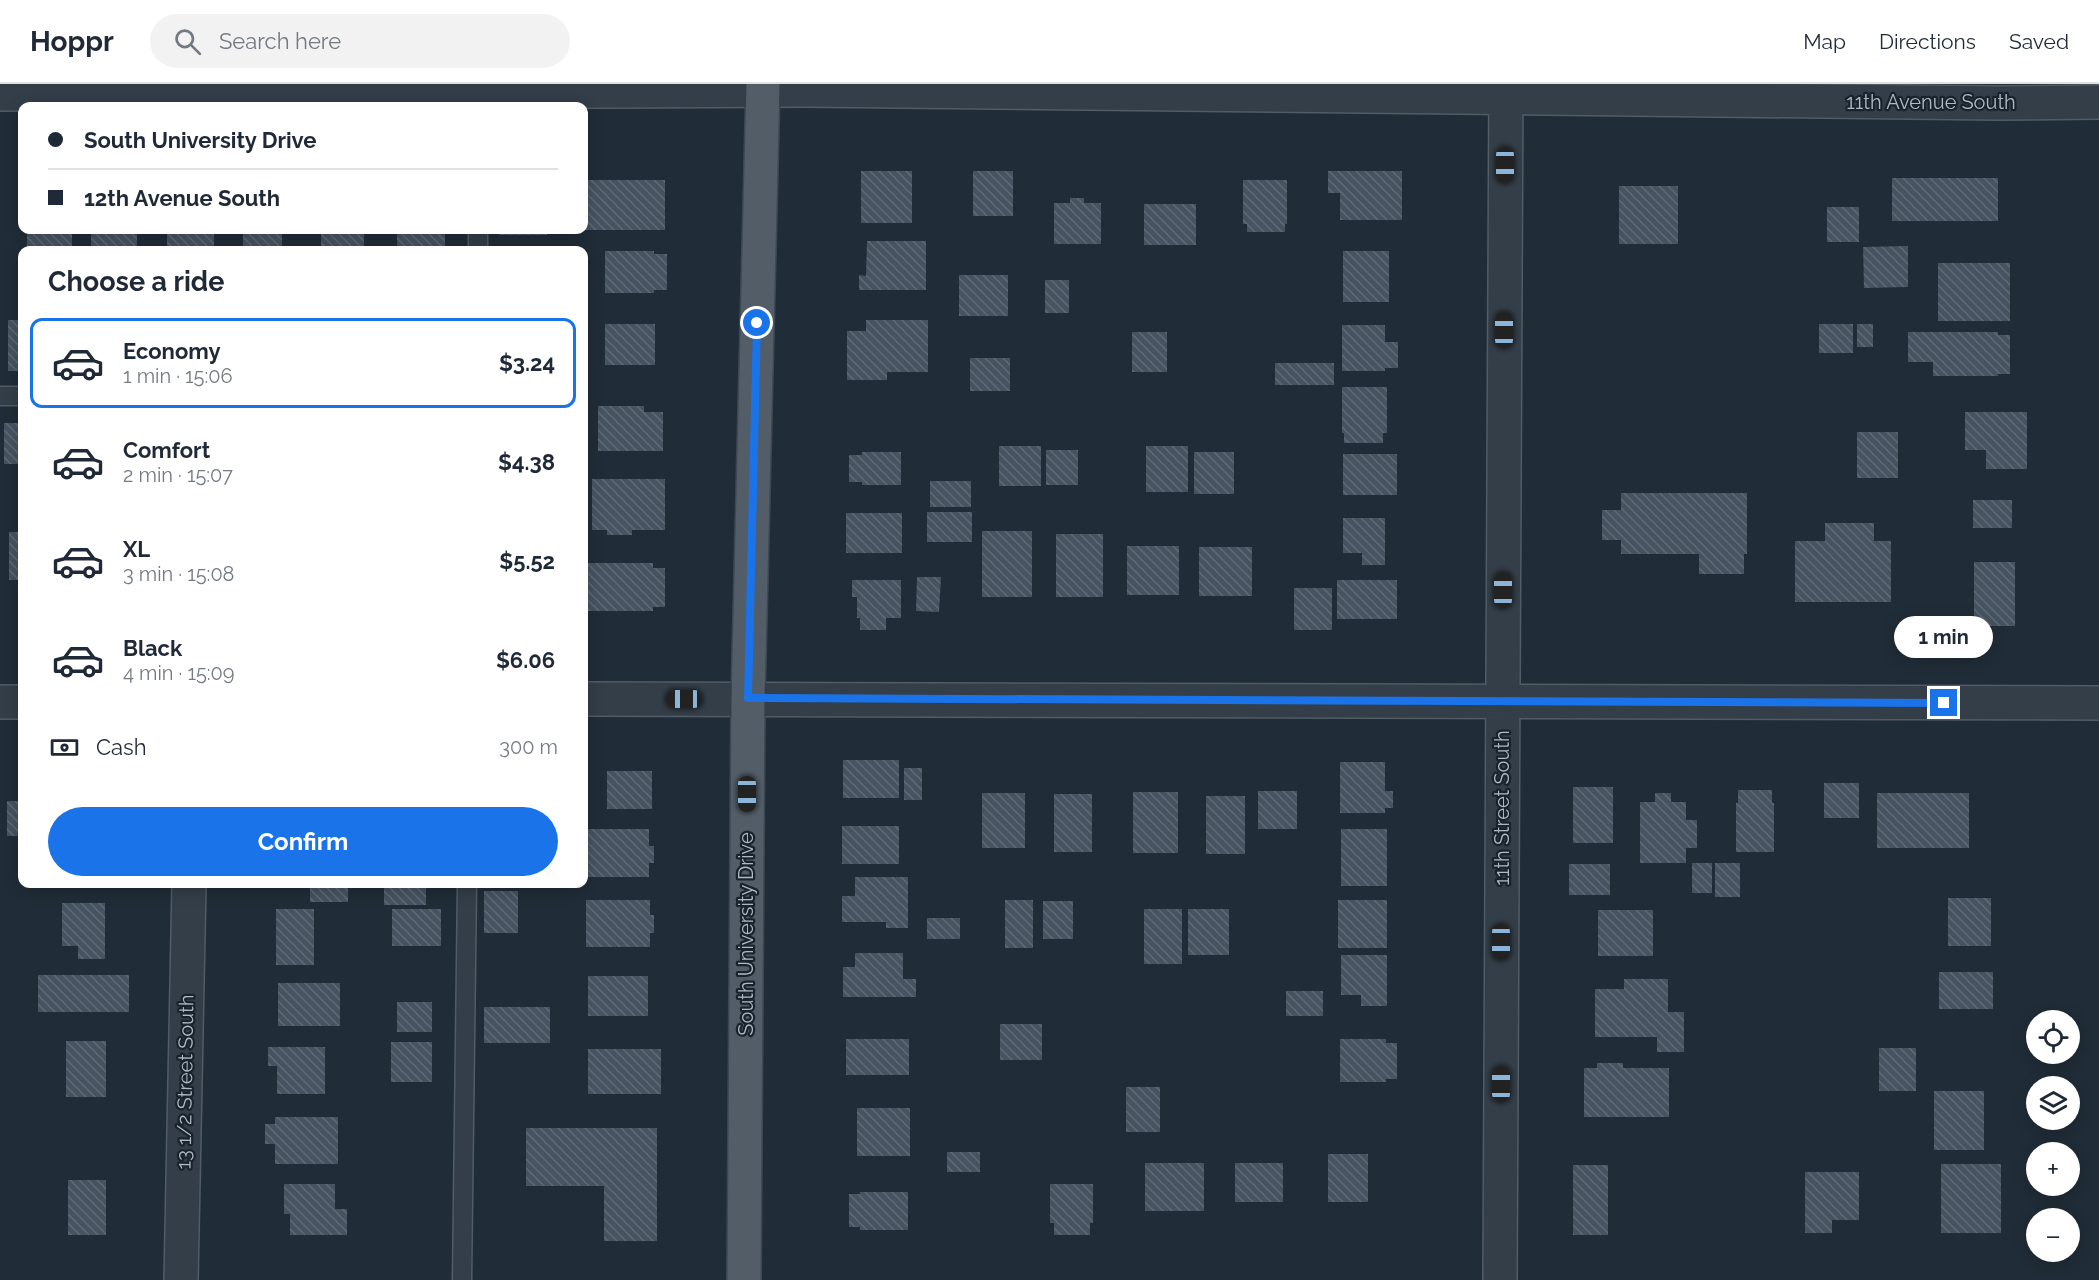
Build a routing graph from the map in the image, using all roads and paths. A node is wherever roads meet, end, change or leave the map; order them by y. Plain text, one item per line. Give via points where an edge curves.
1 (763, 87) edge
2 (1506, 90) edge
3 (1804, 92) edge
4 (0, 94) edge
5 (479, 94) edge
6 (2099, 102) edge
7 (0, 396) edge
8 (18, 396) edge
9 (748, 698) junction
10 (588, 699) edge
11 (1502, 701) junction
12 (0, 702) edge
13 (18, 702) edge
14 (2099, 703) edge
15 (189, 888) edge
16 (467, 888) edge
17 (181, 1280) edge
18 (462, 1280) edge
19 (744, 1280) edge
20 (1500, 1280) edge

1 - 2 street, 11th Avenue South
1 - 5 street, 11th Avenue South
1 - 9 main road, South University Drive
2 - 3 street, 11th Avenue South
2 - 11 street, 11th Street South
3 - 6 street, 11th Avenue South
4 - 5 street, 11th Avenue South
7 - 8 lane
9 - 10 street
9 - 11 street
9 - 19 main road, South University Drive
11 - 14 street
11 - 20 street, 11th Street South
12 - 13 street
15 - 17 street, 13 1/2 Street South
16 - 18 lane

